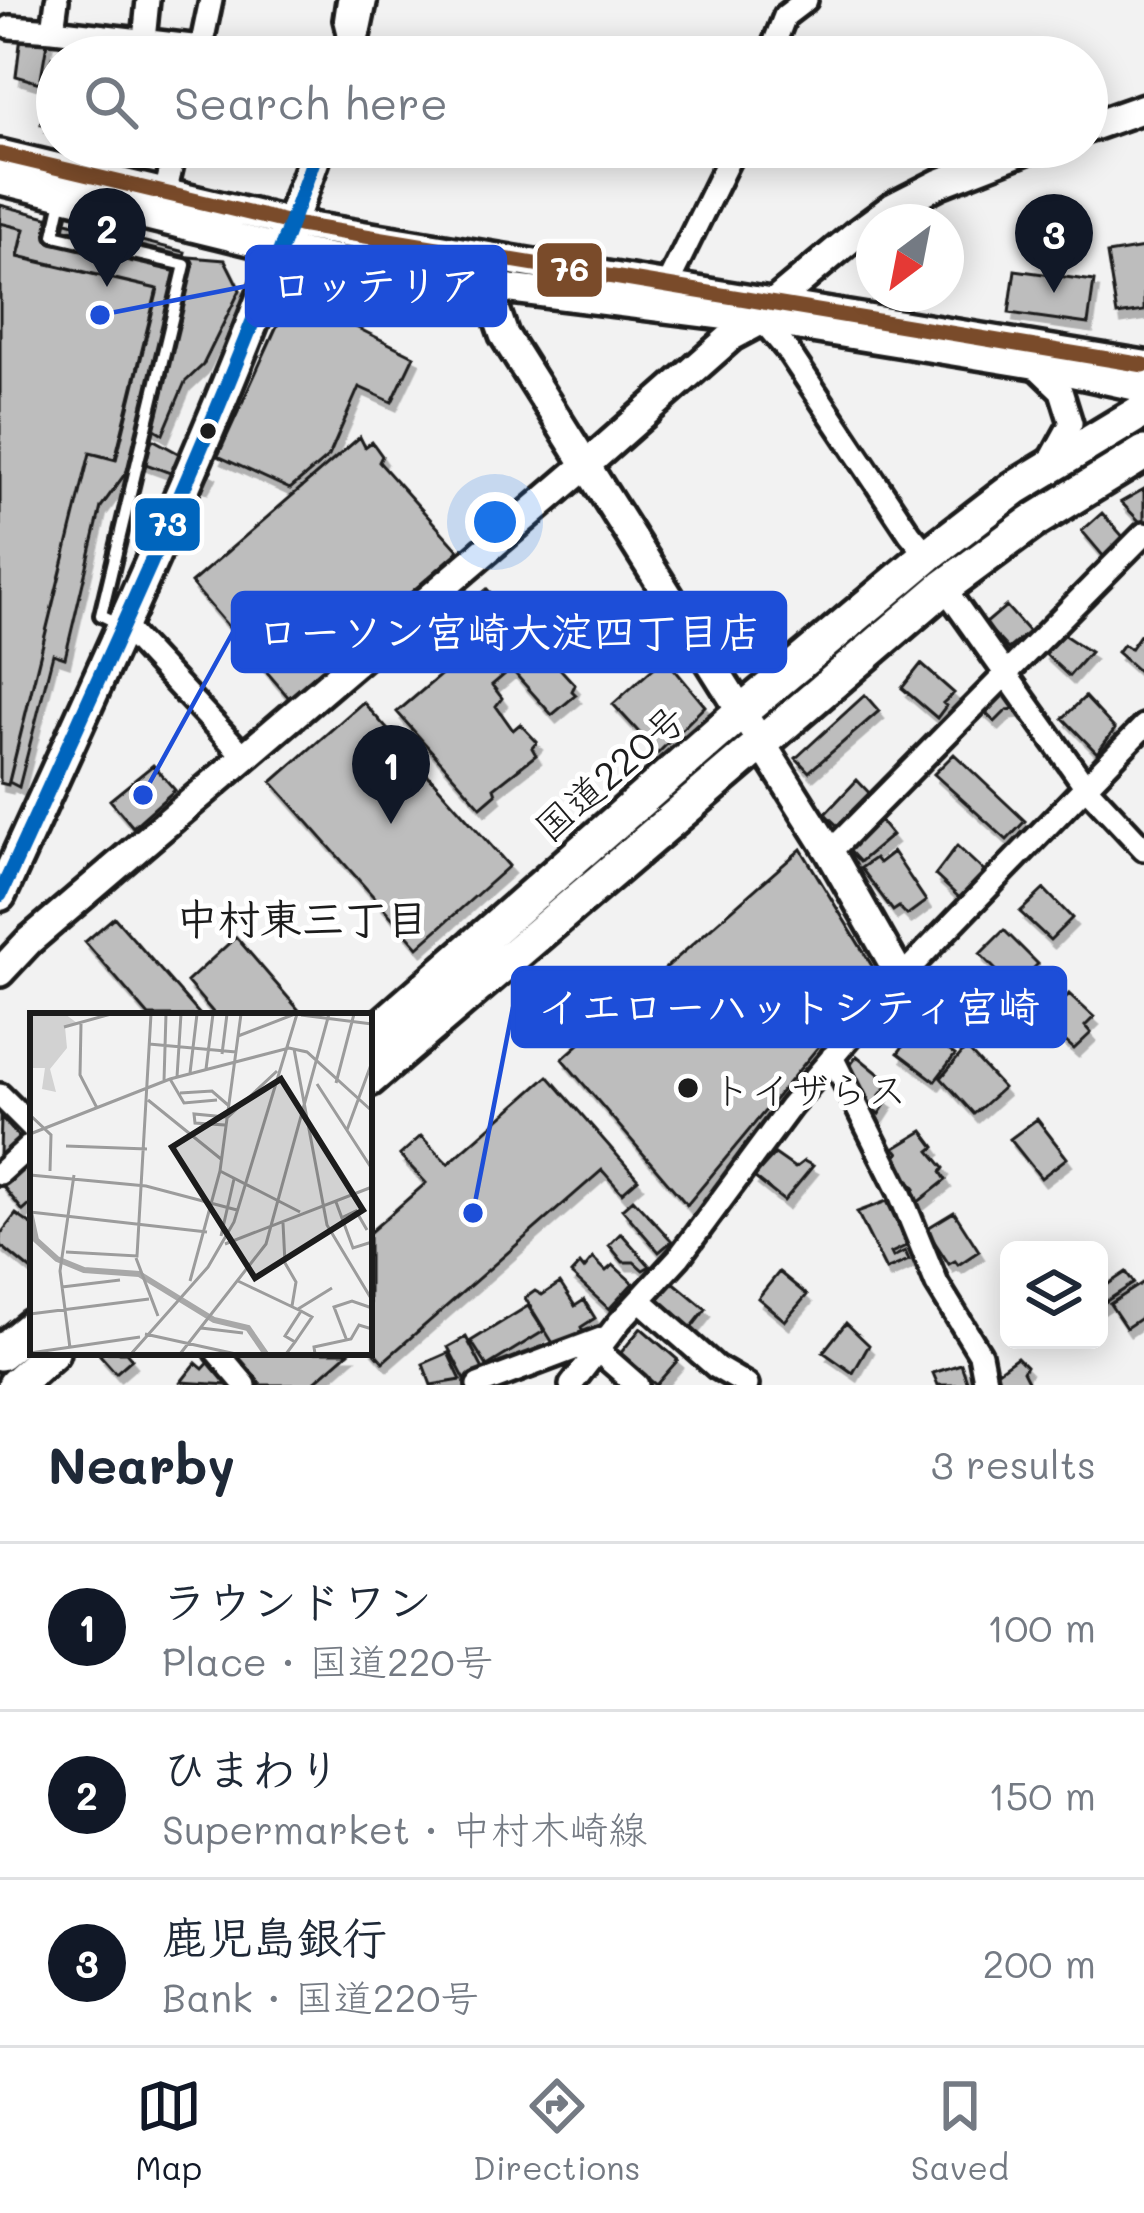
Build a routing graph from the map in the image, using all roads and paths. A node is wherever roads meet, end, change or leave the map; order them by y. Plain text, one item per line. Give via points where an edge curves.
1 (57, 0) edge
2 (148, 0) edge
3 (211, 0) edge
4 (343, 0) edge
5 (361, 0) edge
6 (806, 0) edge
7 (10, 28) dead end
8 (53, 30) junction
9 (108, 36) edge
10 (144, 36) edge
11 (203, 36) edge
12 (344, 36) edge
13 (353, 36) edge
14 (777, 36) edge
15 (1144, 108) edge
16 (1108, 121) edge
17 (0, 154) edge
18 (36, 163) edge
19 (58, 168) edge
20 (171, 168) edge
21 (310, 168) edge
22 (725, 168) edge
23 (978, 168) edge
24 (0, 180) edge
25 (165, 194) junction
26 (64, 196) junction
27 (286, 236) junction
28 (668, 283) junction
29 (487, 286) junction
30 (769, 311) junction
31 (1033, 364) junction
32 (1144, 365) edge
33 (1144, 388) edge
34 (1144, 410) edge
35 (1144, 453) edge
36 (586, 466) junction
37 (1042, 471) junction
38 (1144, 534) edge
39 (928, 555) junction
40 (944, 587) junction
41 (123, 626) junction
42 (1004, 674) junction
43 (741, 712) junction
44 (1144, 726) edge
45 (761, 742) junction
46 (243, 755) junction
47 (1086, 787) junction
48 (1144, 849) edge
49 (830, 853) junction
50 (0, 896) edge
51 (0, 972) edge
52 (901, 977) junction
53 (372, 1035) edge
54 (832, 1058) junction
55 (372, 1076) edge
56 (0, 1095) edge
57 (30, 1125) edge
58 (30, 1146) edge
59 (0, 1173) edge
60 (640, 1300) junction
61 (30, 1328) edge
62 (602, 1344) junction
63 (0, 1353) edge
64 (49, 1355) edge
65 (220, 1355) edge
66 (15, 1385) edge
67 (245, 1385) edge
68 (478, 1385) edge
69 (571, 1385) edge
70 (637, 1385) edge
71 (747, 1385) edge
72 (986, 1385) edge

1 - 8 street
2 - 10 street
3 - 11 street
4 - 12 lane
5 - 13 main road
6 - 14 street via 784,16
7 - 8 street
8 - 9 street
15 - 16 street
17 - 18 street
19 - 25 street
20 - 25 street
21 - 27 main road
22 - 28 street
23 - 30 street via 893,207
24 - 26 street
25 - 27 street
26 - 27 street
26 - 41 lane via 54,235 185,265 101,615
27 - 28 street
27 - 29 street
27 - 41 main road
28 - 30 street
29 - 30 street
29 - 36 street via 504,335
30 - 31 street
30 - 32 street
30 - 36 street
30 - 39 street
31 - 33 street
31 - 37 street via 1061,391 1071,423
34 - 37 highway, 国道220号
35 - 40 highway, 国道220号
36 - 43 street
36 - 46 street
37 - 39 highway, 国道220号
38 - 42 street
39 - 43 highway, 国道220号
40 - 42 street
40 - 45 highway, 国道220号
41 - 46 street
41 - 50 main road
42 - 47 street
42 - 49 street
43 - 45 street
43 - 53 highway, 国道220号
44 - 47 street
45 - 49 street
45 - 55 highway, 国道220号
46 - 51 street
47 - 48 street
47 - 52 street
49 - 52 street
52 - 54 street
54 - 60 street
54 - 72 street via 937,1284 980,1354
56 - 57 street
58 - 59 street
60 - 62 street
60 - 71 street
61 - 63 highway
62 - 68 street
62 - 69 street
62 - 70 street
64 - 66 highway
65 - 67 street

